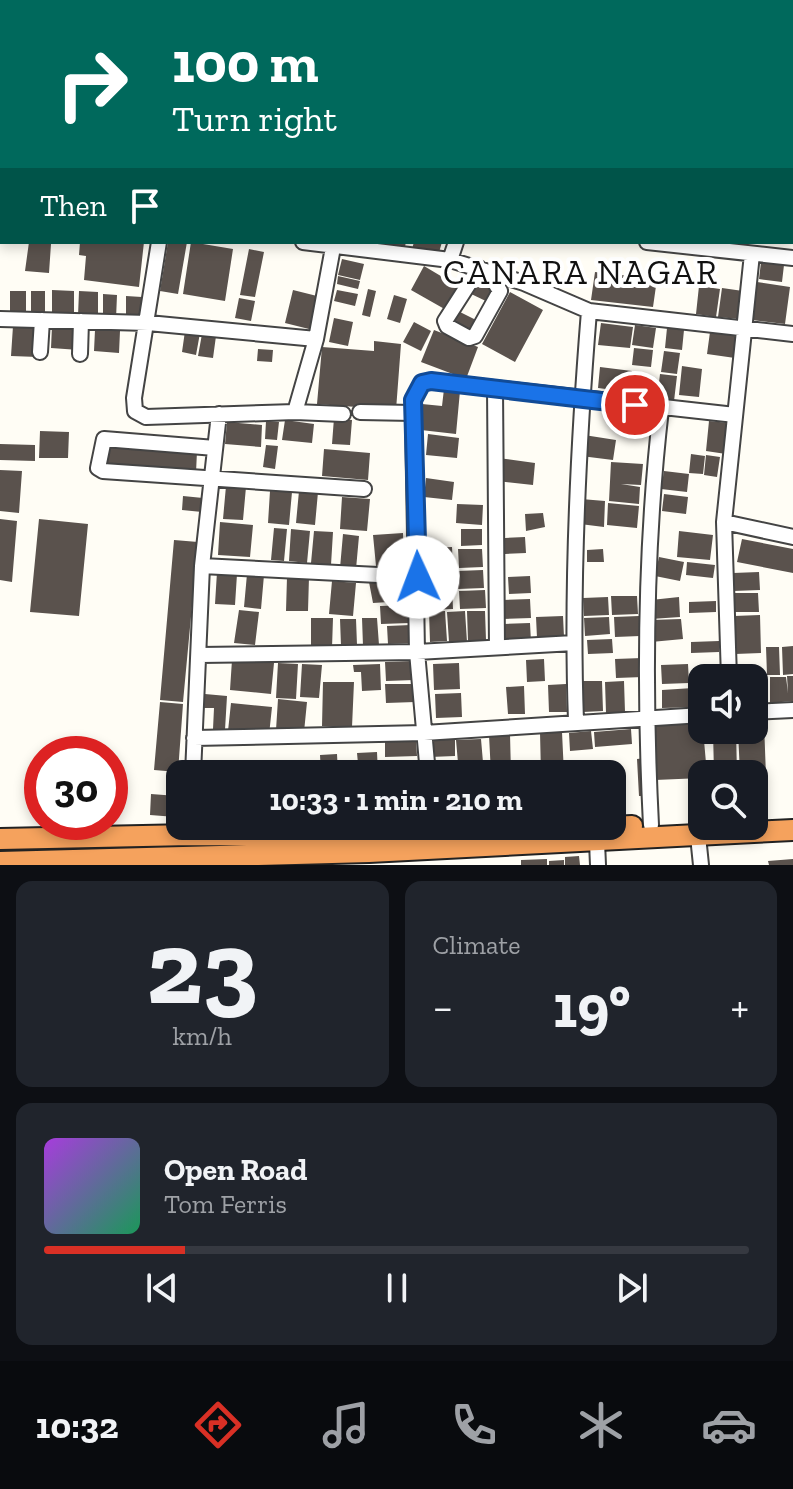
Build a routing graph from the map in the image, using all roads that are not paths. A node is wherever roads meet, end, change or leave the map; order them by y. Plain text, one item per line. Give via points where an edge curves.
1 (159, 244) edge
2 (333, 244) edge
3 (455, 244) edge
4 (664, 244) edge
5 (786, 252) edge
6 (752, 254) junction
7 (450, 260) junction
8 (479, 268) junction
9 (498, 274) junction
10 (589, 311) junction
11 (0, 319) edge
12 (42, 320) junction
13 (81, 321) junction
14 (148, 323) junction
15 (745, 331) junction
16 (793, 334) edge
17 (316, 339) junction
18 (40, 352) dead end
19 (80, 354) dead end
20 (495, 388) junction
21 (582, 398) junction
22 (661, 409) junction
23 (295, 412) junction
24 (360, 412) dead end
25 (413, 413) junction
26 (219, 414) junction
27 (343, 414) dead end
28 (735, 415) junction
29 (215, 448) junction
30 (212, 478) junction
31 (364, 489) dead end
32 (724, 522) junction
33 (793, 537) edge
34 (202, 566) junction
35 (418, 577) junction
36 (574, 643) junction
37 (497, 647) junction
38 (417, 652) junction
39 (200, 655) junction
40 (729, 664) edge
41 (793, 710) edge
42 (768, 711) edge
43 (688, 716) edge
44 (646, 718) junction
45 (576, 721) junction
46 (424, 733) junction
47 (194, 738) junction
48 (193, 760) edge
49 (427, 760) edge
50 (793, 819) edge
51 (768, 820) edge
52 (651, 825) junction
53 (626, 826) edge
54 (688, 828) edge
55 (768, 830) edge
56 (793, 830) edge
57 (166, 831) edge
58 (688, 831) edge
59 (0, 839) edge
60 (700, 840) edge
61 (597, 842) junction
62 (338, 859) edge
63 (0, 862) edge
64 (29, 863) edge
65 (598, 865) edge
66 (701, 865) edge

1 - 14 street
2 - 7 street
2 - 17 street
3 - 7 street
4 - 6 street
5 - 6 street
6 - 15 street
7 - 8 street
8 - 9 street
8 - 9 street via 445,321 469,338 500,291 495,283
9 - 10 street
10 - 15 street
10 - 21 street
11 - 12 street
12 - 13 street
12 - 18 street
13 - 14 street
13 - 19 street
14 - 17 street
14 - 26 street via 135,411 146,417
15 - 16 street
15 - 28 street
17 - 23 street
20 - 21 street
20 - 25 street via 422,383
20 - 37 street
21 - 22 street
21 - 36 street
22 - 28 street
22 - 44 street via 653,482
23 - 26 street
23 - 27 street
24 - 25 street
25 - 35 street
26 - 29 street
28 - 32 street
29 - 30 street
29 - 30 street via 108,439 101,445 98,468
30 - 31 street
30 - 34 street
32 - 33 street
32 - 40 street
34 - 35 street
34 - 39 street
35 - 38 street
36 - 37 street
36 - 45 street
37 - 38 street
38 - 39 street
38 - 46 street
39 - 47 street
41 - 42 street
43 - 44 street
44 - 45 street
44 - 52 street
45 - 46 street
46 - 47 street
46 - 49 street
47 - 48 street
50 - 51 highway
52 - 53 highway
52 - 54 highway
55 - 56 highway
57 - 59 highway
58 - 61 highway
60 - 66 street
61 - 62 highway
61 - 65 street
62 - 64 highway
63 - 64 highway

